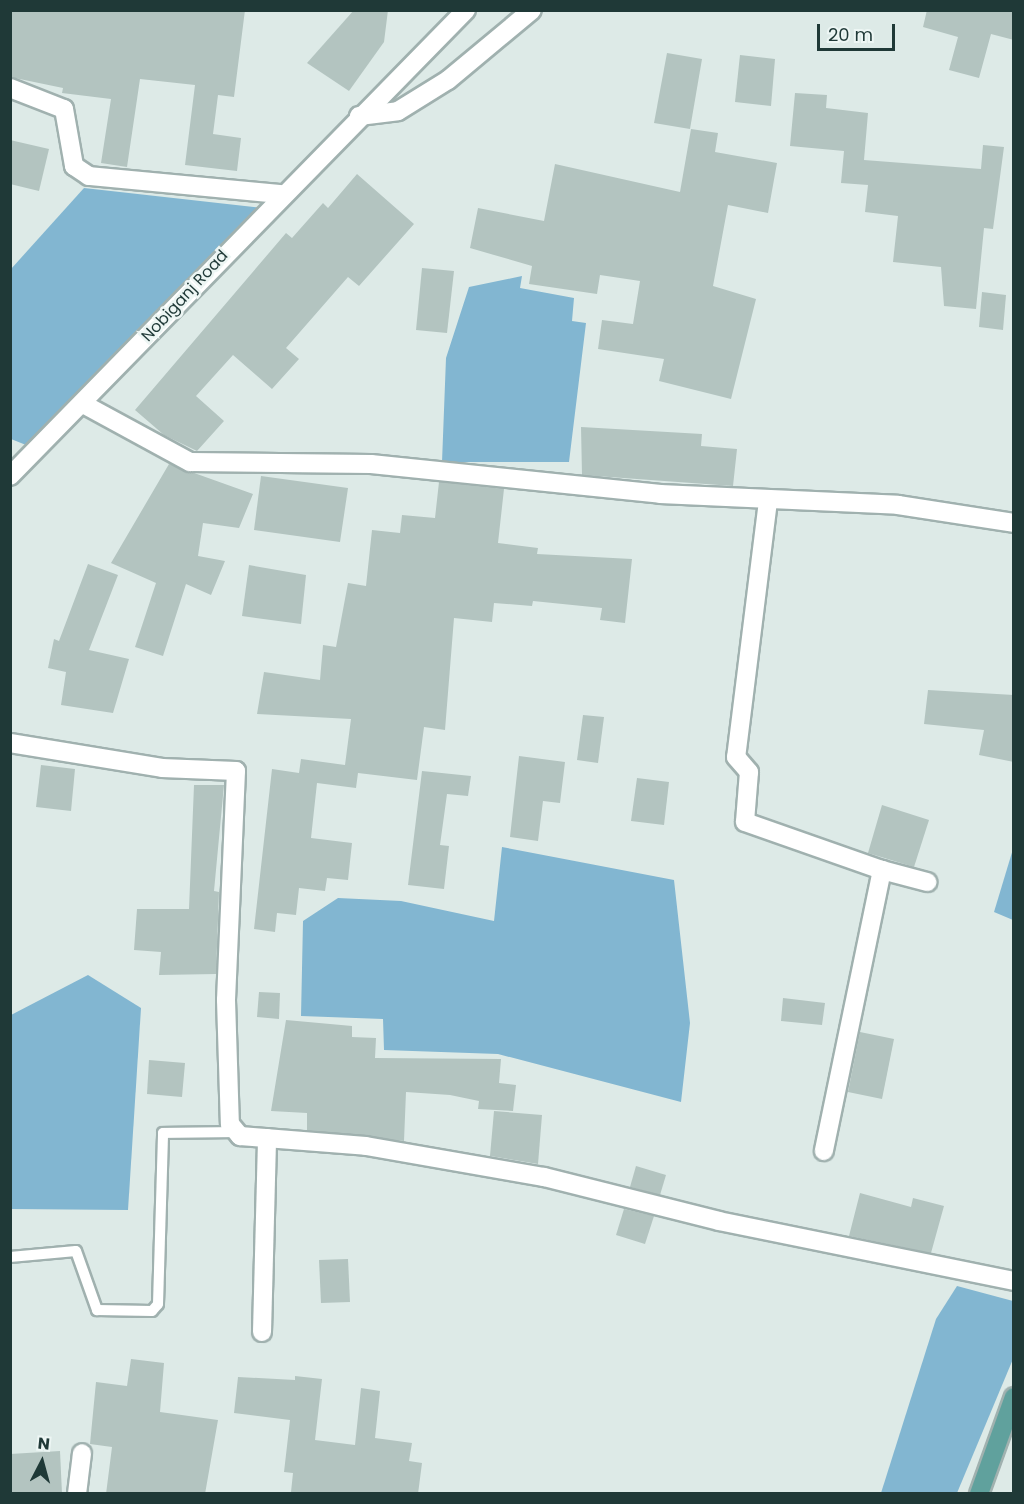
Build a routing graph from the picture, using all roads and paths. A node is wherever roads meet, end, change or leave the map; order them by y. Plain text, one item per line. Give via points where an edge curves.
1 (466, 10) edge
2 (532, 10) edge
3 (10, 88) edge
4 (359, 116) junction
5 (281, 194) junction
6 (83, 404) junction
7 (10, 476) edge
8 (768, 501) junction
9 (1014, 523) edge
10 (10, 743) edge
11 (882, 870) junction
12 (927, 882) dead end
13 (234, 1132) junction
14 (267, 1138) junction
15 (824, 1151) dead end
16 (10, 1257) edge
17 (1014, 1281) edge
18 (262, 1332) dead end
19 (1014, 1397) edge
20 (82, 1453) dead end
21 (77, 1494) edge
22 (979, 1494) edge

1 - 4 street, Nobiganj Road
2 - 4 street via 448,80 399,111
3 - 5 street via 64,109 75,166 88,176
4 - 5 street, Nobiganj Road
5 - 6 street, Nobiganj Road
6 - 7 street, Nobiganj Road
6 - 8 street via 190,462 371,464
8 - 9 street via 898,505
8 - 11 street via 736,757 749,772 745,822
10 - 13 street via 162,768 236,771 226,1000
11 - 12 street
11 - 15 street
13 - 14 street
13 - 16 lane via 163,1133 158,1304 152,1311 97,1311 76,1251
14 - 17 street via 366,1146 544,1177
14 - 18 street
19 - 22 main road
20 - 21 street

